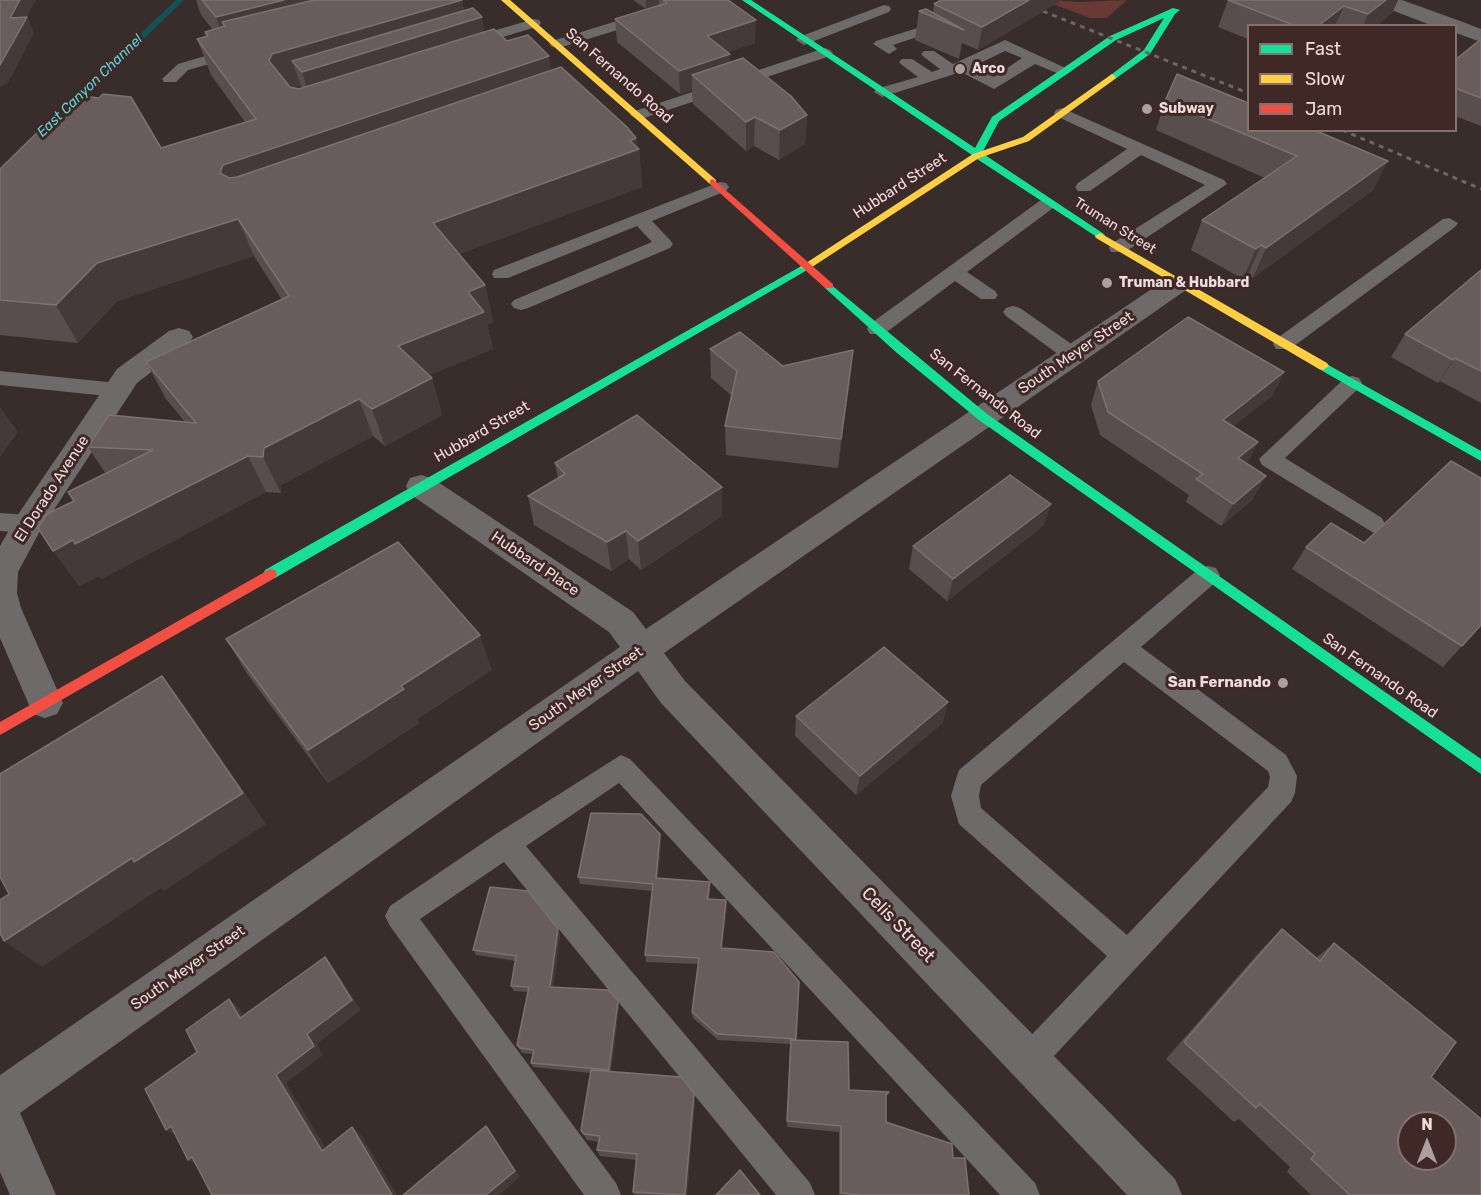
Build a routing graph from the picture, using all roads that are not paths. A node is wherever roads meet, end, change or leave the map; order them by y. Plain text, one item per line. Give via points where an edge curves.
1 (505, 0) edge
2 (700, 0) edge
3 (746, 0) edge
4 (1189, 0) edge
5 (1383, 0) edge
6 (888, 11) edge
7 (1171, 14) junction
8 (534, 23) junction
9 (1449, 24) edge
10 (1457, 27) edge
11 (911, 36) junction
12 (1481, 36) edge
13 (804, 40) junction
14 (556, 42) junction
15 (455, 47) edge
16 (536, 47) edge
17 (249, 48) edge
18 (889, 49) dead end
19 (825, 53) junction
20 (929, 54) dead end
21 (1033, 58) junction
22 (978, 59) junction
23 (907, 62) dead end
24 (957, 68) junction
25 (1064, 71) junction
26 (170, 78) dead end
27 (931, 78) junction
28 (602, 83) junction
29 (994, 84) junction
30 (583, 89) edge
31 (882, 92) junction
32 (1017, 104) junction
33 (1062, 113) junction
34 (638, 115) junction
35 (1140, 148) junction
36 (976, 156) junction
37 (720, 187) junction
38 (1084, 187) dead end
39 (1047, 204) junction
40 (640, 219) junction
41 (1449, 223) dead end
42 (1118, 249) junction
43 (807, 266) junction
44 (955, 272) junction
45 (501, 274) dead end
46 (1177, 284) junction
47 (988, 295) dead end
48 (521, 304) dead end
49 (1013, 312) dead end
50 (877, 329) junction
51 (179, 337) dead end
52 (1284, 344) junction
53 (1073, 355) junction
54 (0, 378) edge
55 (1352, 383) junction
56 (117, 390) junction
57 (983, 417) junction
58 (1481, 457) edge
59 (421, 486) junction
60 (14, 523) edge
61 (1374, 524) dead end
62 (1208, 575) junction
63 (1124, 648) junction
64 (640, 651) junction
65 (45, 704) junction
66 (0, 729) edge
67 (1481, 767) edge
68 (506, 843) junction
69 (1128, 955) junction
70 (1029, 1060) junction
71 (0, 1101) edge
72 (0, 1119) edge
73 (33, 1195) edge
74 (604, 1195) edge
75 (798, 1195) edge
76 (1023, 1195) edge
77 (1159, 1195) edge

1 - 8 main road, San Fernando Road
2 - 14 lane
3 - 13 main road, Truman Street
4 - 7 main road
5 - 9 street
6 - 11 lane
6 - 13 lane
7 - 25 main road via 1113,38
7 - 33 main road, Hubbard Street via 1147,52
8 - 14 main road, San Fernando Road
8 - 15 lane
10 - 12 street
11 - 18 lane via 881,44
11 - 22 lane via 924,30
13 - 19 main road, Truman Street
14 - 16 lane
14 - 28 main road, San Fernando Road
17 - 26 lane via 183,67
19 - 31 main road, Truman Street
19 - 34 lane
20 - 24 lane
21 - 22 lane via 1005,45
21 - 25 lane
21 - 29 lane
22 - 24 lane
23 - 27 lane
24 - 27 lane
24 - 29 lane
25 - 32 main road
27 - 31 lane
28 - 30 lane
28 - 34 main road, San Fernando Road
29 - 32 lane via 1004,97
31 - 36 main road, Truman Street
32 - 36 main road via 995,118
33 - 35 lane
33 - 36 main road, Hubbard Street via 1026,139
34 - 37 main road, San Fernando Road
35 - 38 lane
35 - 42 lane via 1218,184
36 - 39 main road, Truman Street
36 - 43 main road, Hubbard Street
37 - 40 lane
37 - 43 main road, San Fernando Road
39 - 42 main road, Truman Street
39 - 44 lane
40 - 45 lane
40 - 48 lane via 664,244
41 - 52 lane
42 - 46 main road, Truman Street
43 - 50 main road, San Fernando Road
43 - 59 main road, Hubbard Street
44 - 47 lane
44 - 50 lane
46 - 52 main road, Truman Street
46 - 53 street, South Meyer Street
49 - 53 lane
50 - 57 main road, San Fernando Road
51 - 56 street, El Dorado Avenue via 136,367
52 - 55 main road, Truman Street
53 - 57 street, South Meyer Street
54 - 56 lane
55 - 58 main road, Truman Street
55 - 61 lane via 1270,459
56 - 60 street, El Dorado Avenue
57 - 62 main road, San Fernando Road
57 - 64 street, South Meyer Street
59 - 64 street, Hubbard Place via 621,622
59 - 65 main road, Hubbard Street
60 - 65 street, El Dorado Avenue via 1,593
62 - 63 lane
62 - 67 main road, San Fernando Road
63 - 69 lane via 1277,763 1284,776 1281,793
63 - 69 lane via 969,779 965,796 969,815
64 - 70 street, Celis Street via 673,693
64 - 71 street, South Meyer Street
65 - 66 main road, Hubbard Street
68 - 74 lane via 400,916
68 - 75 lane
68 - 76 lane via 621,766
69 - 70 lane
70 - 77 street, Celis Street
72 - 73 street

